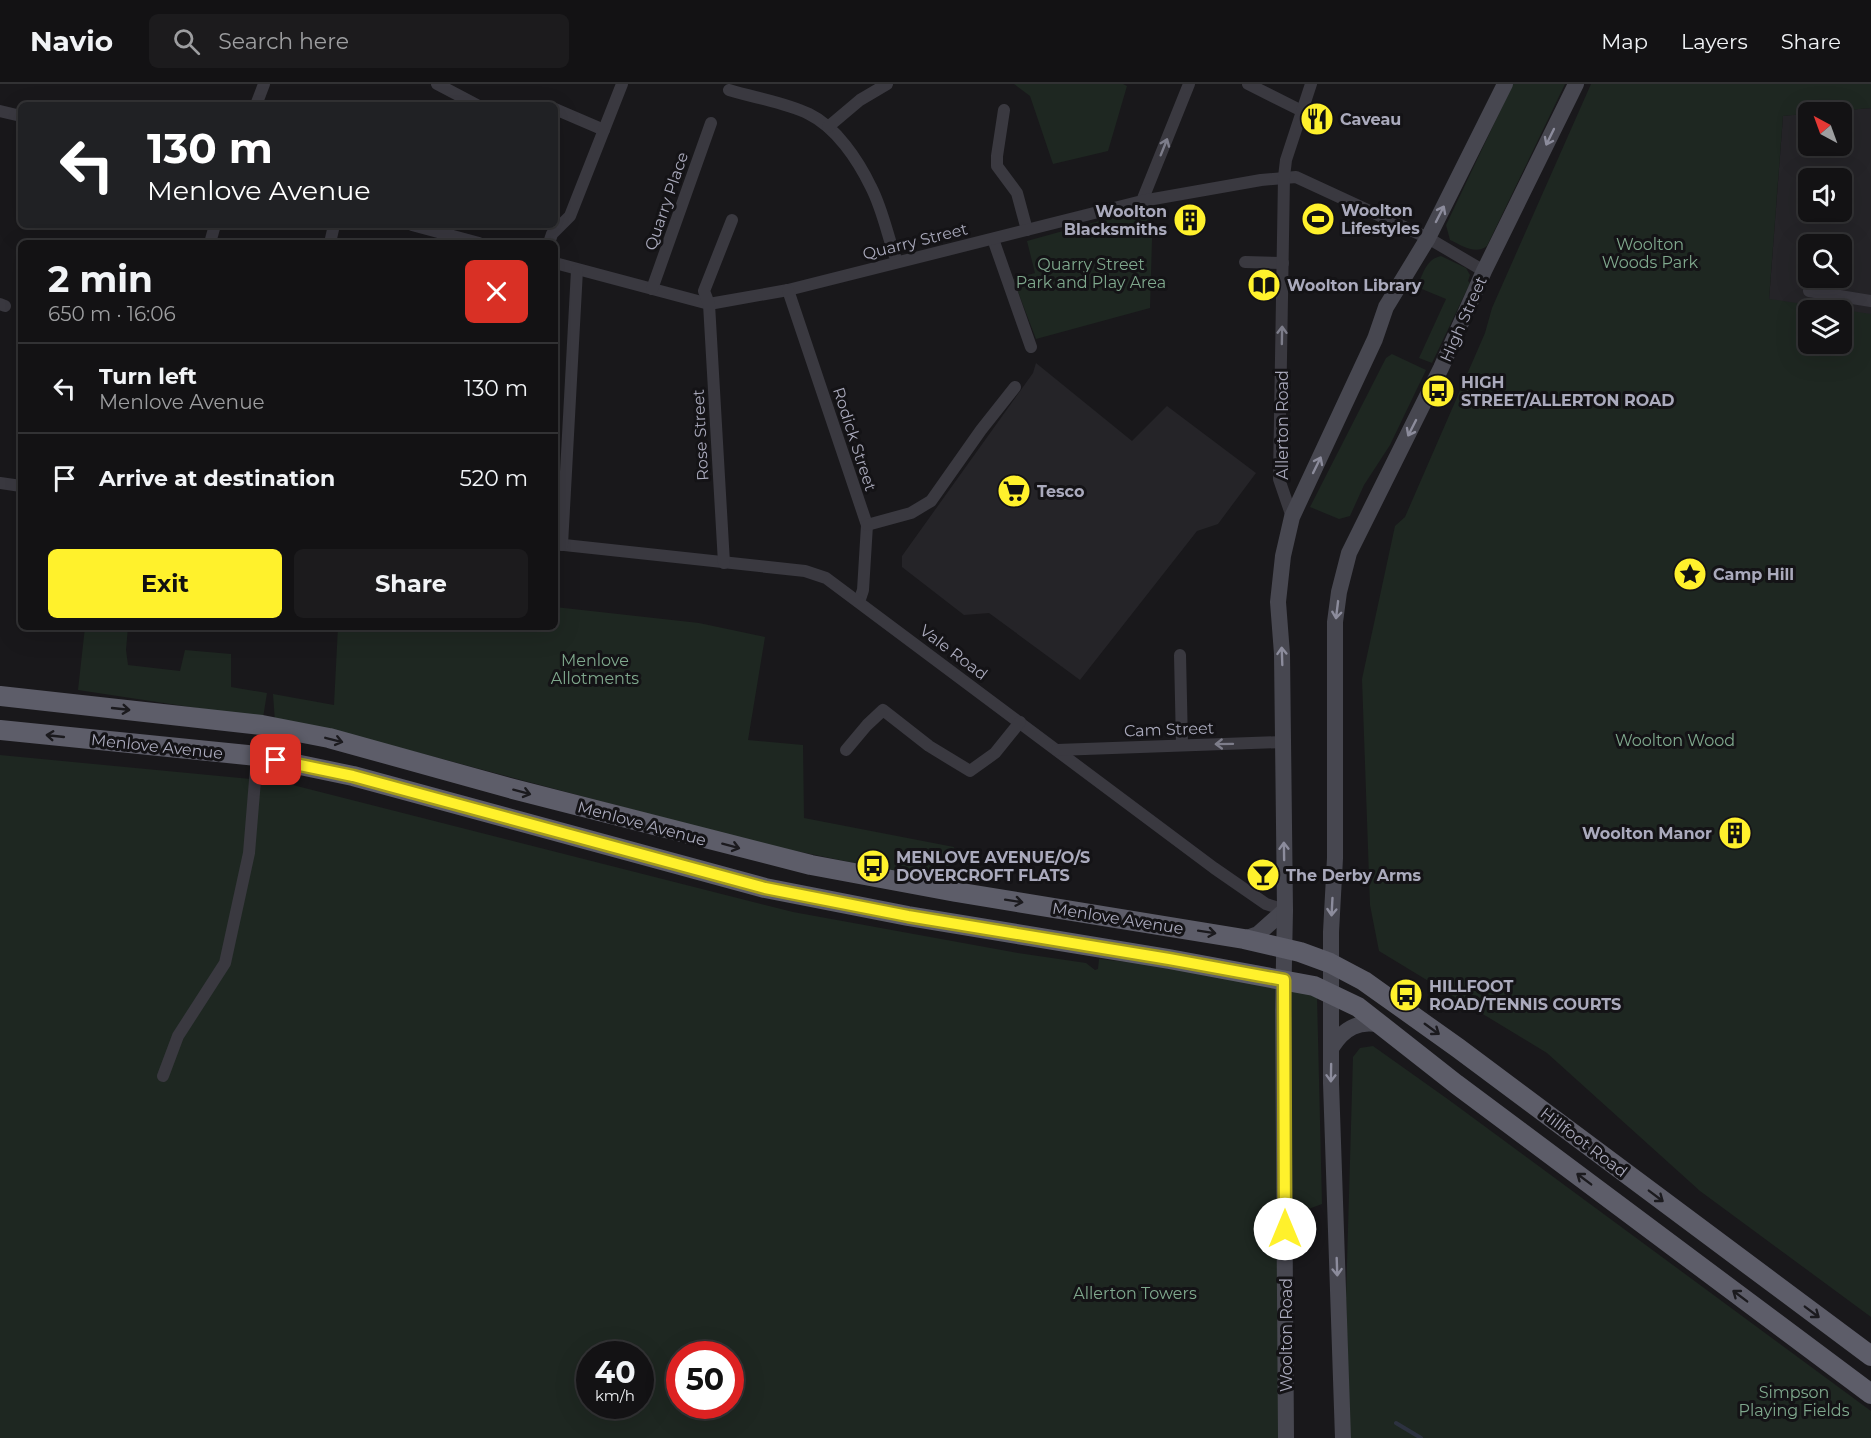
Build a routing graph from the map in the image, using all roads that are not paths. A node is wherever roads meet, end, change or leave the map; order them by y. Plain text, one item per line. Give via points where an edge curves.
1 (264, 84) edge
2 (437, 84) edge
3 (622, 84) edge
4 (886, 84) edge
5 (1189, 84) edge
6 (1248, 84) edge
7 (1311, 84) edge
8 (1505, 84) edge
9 (1576, 84) edge
10 (728, 91) edge
11 (257, 102) edge
12 (471, 102) edge
13 (558, 110) edge
14 (1004, 110) dead end
15 (0, 111) edge
16 (1302, 111) junction
17 (18, 115) edge
18 (711, 123) dead end
19 (828, 127) junction
20 (604, 130) junction
21 (1284, 177) junction
22 (1142, 201) junction
23 (732, 220) dead end
24 (417, 228) edge
25 (558, 228) edge
26 (1027, 230) junction
27 (435, 238) edge
28 (1428, 238) junction
29 (993, 239) junction
30 (453, 240) edge
31 (897, 262) junction
32 (1245, 262) dead end
33 (1283, 263) junction
34 (558, 264) edge
35 (577, 270) junction
36 (1485, 271) junction
37 (652, 289) junction
38 (788, 290) junction
39 (1809, 291) dead end
40 (1871, 301) edge
41 (709, 304) junction
42 (1031, 347) dead end
43 (1015, 387) dead end
44 (0, 483) edge
45 (18, 486) edge
46 (1292, 517) junction
47 (867, 525) junction
48 (558, 544) edge
49 (724, 564) junction
50 (859, 602) junction
51 (1179, 655) dead end
52 (0, 696) edge
53 (1020, 722) junction
54 (262, 725) junction
55 (0, 730) edge
56 (1282, 742) junction
57 (1182, 744) junction
58 (846, 750) dead end
59 (1057, 750) junction
60 (257, 756) junction
61 (1285, 910) junction
62 (1244, 939) junction
63 (1285, 947) junction
64 (1330, 963) junction
65 (1284, 980) junction
66 (1331, 993) junction
67 (1381, 1025) junction
68 (1332, 1047) junction
69 (163, 1077) dead end
70 (1871, 1356) edge
71 (1871, 1394) edge
72 (1286, 1438) edge
73 (1343, 1438) edge

1 - 11 street
2 - 12 street
3 - 20 street
4 - 19 street
22 -> 5 street
6 - 16 street
7 - 16 street, Allerton Road
28 -> 8 main road
9 -> 36 main road, High Street
10 - 19 street via 791,106
13 - 20 street
14 - 26 street via 997,166 1017,193
15 - 17 street
16 - 21 street, Allerton Road
18 - 37 street, Quarry Place
19 - 31 street via 872,188
20 - 25 street via 570,216
21 - 22 street, Quarry Street
21 - 28 street via 1296,177
21 - 33 street, Allerton Road
22 - 26 street, Quarry Street
23 - 41 street, Rose Street via 704,291
24 - 27 street
26 - 29 street, Quarry Street
27 - 30 street
28 - 36 street
46 -> 28 main road via 1375,339 1386,307
29 - 31 street, Quarry Street
29 - 42 street
31 - 38 street, Quarry Street
32 - 33 street
46 -> 33 street, Allerton Road via 1279,480
34 - 35 street, Quarry Street
35 - 37 street, Quarry Street
35 - 48 street
36 -> 64 main road, High Street via 1349,553 1339,592 1335,622 1335,858
37 - 41 street, Quarry Street
38 - 41 street, Quarry Street
38 - 47 street, Rodick Street
39 - 40 street
41 - 49 street, Rose Street
43 - 47 street via 931,501 911,513
44 - 45 street
56 -> 46 main road via 1278,602
47 - 50 street, Rodick Street via 865,576
48 - 49 street, Vale Road
49 - 50 street, Vale Road via 805,572 826,578
50 - 53 street, Vale Road
51 - 57 street
52 -> 54 highway, Menlove Avenue
53 - 58 street via 995,753 970,771 929,746 883,710
53 - 59 street, Vale Road
54 - 60 highway
54 -> 62 highway, Menlove Avenue via 329,738 811,865
60 -> 55 highway, Menlove Avenue
56 -> 57 street, Cam Street
61 -> 56 main road
57 - 59 street, Cam Street
59 - 61 street, Vale Road via 1266,904
60 - 65 highway, Menlove Avenue via 353,776 765,888
60 - 69 street via 249,853 225,963 178,1036
61 - 62 main road via 1258,934
61 - 63 main road
62 - 63 highway, Menlove Avenue
63 - 64 highway, Hillfoot Road
63 - 65 main road, Woolton Road
64 - 66 main road
64 -> 70 highway, Hillfoot Road via 1364,981 1458,1048
65 - 66 highway, Menlove Avenue
65 - 72 main road, Woolton Road
66 - 67 highway, Hillfoot Road
66 - 68 main road
67 - 68 main road via 1354,1026 1341,1034
71 -> 67 highway, Hillfoot Road
68 -> 73 main road

